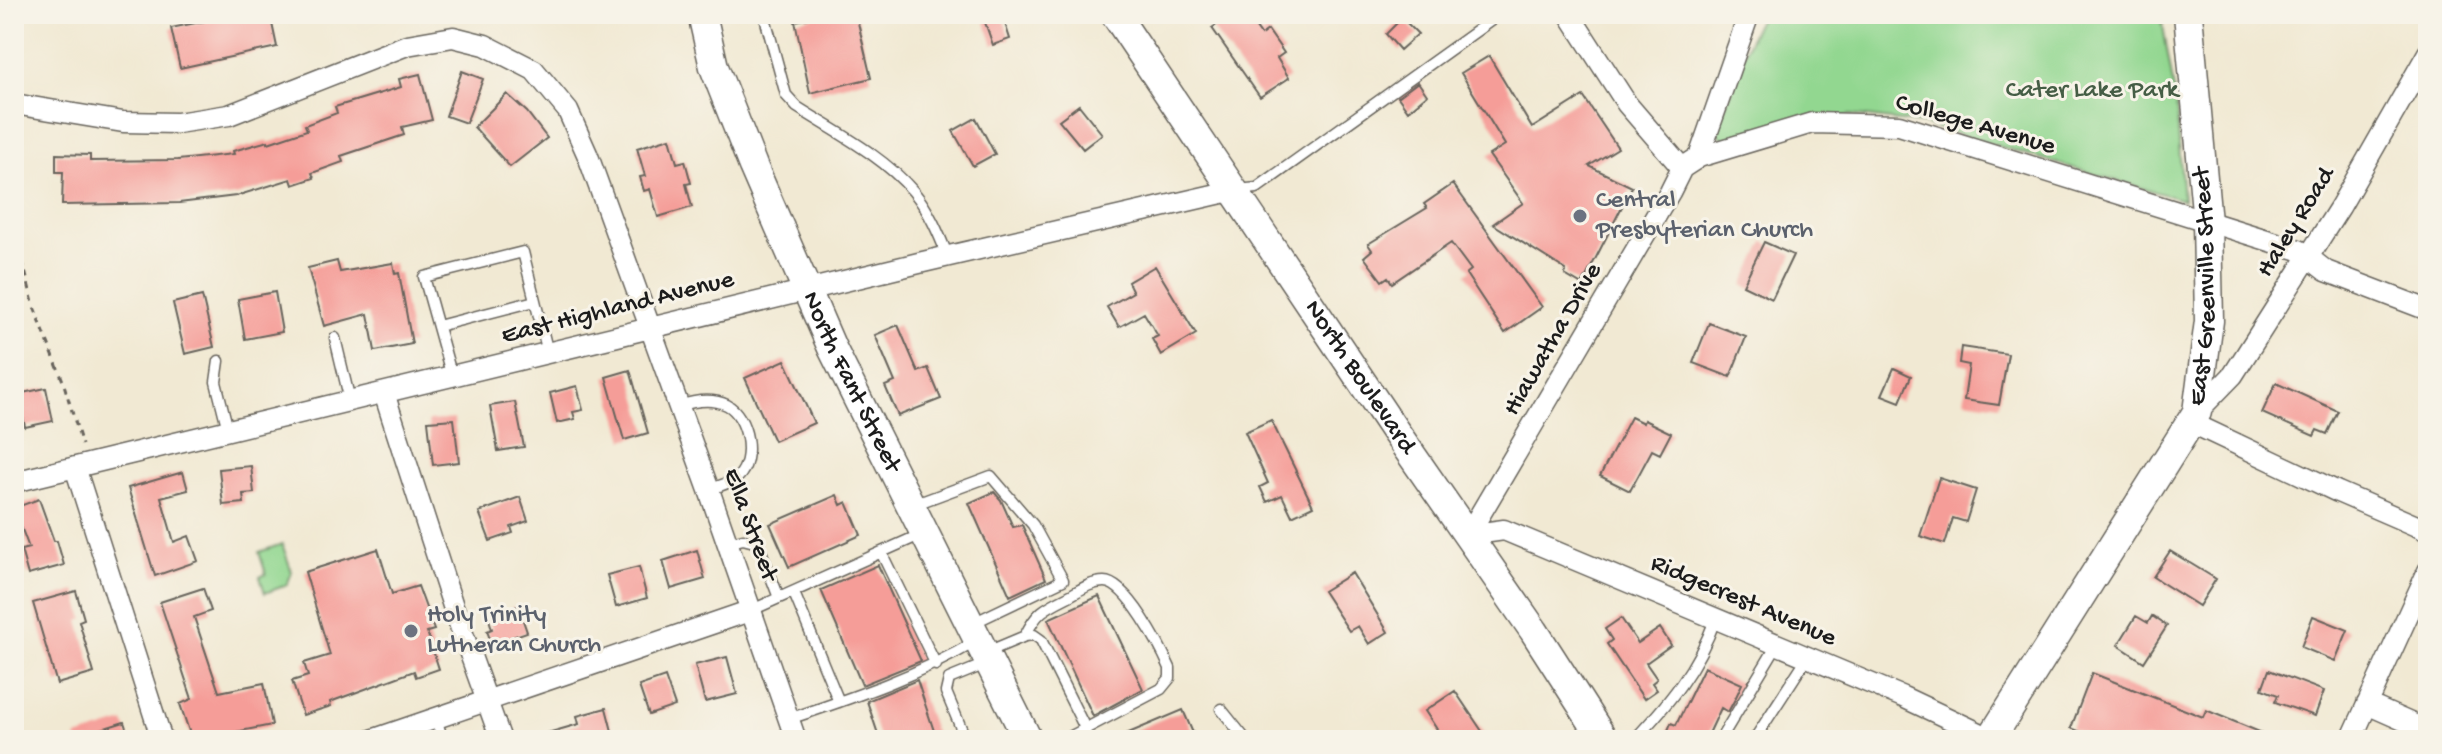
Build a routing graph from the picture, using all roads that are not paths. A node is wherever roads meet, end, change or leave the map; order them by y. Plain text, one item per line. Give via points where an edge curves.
1 (702, 14) edge
2 (764, 14) edge
3 (1115, 14) edge
4 (1500, 14) edge
5 (1569, 14) edge
6 (1749, 14) edge
7 (2188, 14) edge
8 (2428, 53) edge
9 (14, 104) edge
10 (1690, 163) junction
11 (1235, 190) junction
12 (2207, 222) junction
13 (2306, 256) junction
14 (948, 257) junction
15 (807, 290) junction
16 (535, 301) junction
17 (2428, 310) edge
18 (438, 326) junction
19 (650, 329) junction
20 (335, 338) dead end
21 (548, 353) junction
22 (219, 361) dead end
23 (452, 377) junction
24 (384, 393) junction
25 (350, 401) junction
26 (678, 406) junction
27 (2193, 417) junction
28 (228, 430) junction
29 (82, 465) junction
30 (14, 482) edge
31 (709, 490) junction
32 (911, 505) junction
33 (2428, 531) edge
34 (925, 533) junction
35 (1468, 535) junction
36 (728, 543) junction
37 (882, 554) junction
38 (2428, 571) edge
39 (794, 593) junction
40 (779, 598) junction
41 (752, 610) junction
42 (1715, 620) junction
43 (1025, 636) junction
44 (981, 645) junction
45 (1777, 645) junction
46 (1807, 658) junction
47 (936, 665) junction
48 (486, 700) junction
49 (839, 702) junction
50 (2367, 704) junction
51 (1221, 709) dead end
52 (436, 719) junction
53 (789, 719) junction
54 (1086, 730) junction
55 (2428, 731) edge
56 (162, 740) edge
57 (372, 740) edge
58 (443, 740) edge
59 (501, 740) edge
60 (796, 740) edge
61 (966, 740) edge
62 (1028, 740) edge
63 (1064, 740) edge
64 (1246, 740) edge
65 (1604, 740) edge
66 (1634, 740) edge
67 (1720, 740) edge
68 (1754, 740) edge
69 (1992, 740) edge
70 (2351, 740) edge

1 - 15 main road, North Fant Street via 714,67
2 - 14 lane via 786,95 881,161 913,191
3 - 11 main road, North Boulevard
4 - 11 lane via 1257,188
5 - 10 street via 1627,104
6 - 10 street, Hiawatha Drive
7 - 12 main road, East Greenville Street
8 - 13 street, Haley Road
9 - 19 street, Ella Street via 123,122 177,123 229,115 407,45 453,37 485,45 534,70 568,111
10 - 12 street, College Avenue via 1812,123 1899,125
10 - 35 street, Hiawatha Drive
11 - 14 street, East Highland Avenue
11 - 35 main road, North Boulevard
12 - 13 street, College Avenue
12 - 27 main road, East Greenville Street via 2209,321
13 - 17 street, College Avenue via 2326,271
13 - 27 street, Haley Road via 2233,375
14 - 15 street, East Highland Avenue
15 - 19 street, East Highland Avenue
15 - 32 main road, North Fant Street
16 - 18 lane
16 - 18 lane via 523,252 424,277
16 - 21 lane
18 - 23 lane
19 - 21 street, East Highland Avenue
19 - 26 street, Ella Street
20 - 25 lane
21 - 23 street, East Highland Avenue
22 - 28 lane via 216,382
23 - 24 street, East Highland Avenue
24 - 25 street, East Highland Avenue
24 - 48 street
25 - 28 street, East Highland Avenue
26 - 31 street, Ella Street
26 - 31 lane via 708,400 728,405 740,418 747,462 738,476
27 - 33 street via 2338,492
27 - 69 main road, East Greenville Street
28 - 29 street, East Highland Avenue
29 - 30 street, East Highland Avenue
29 - 56 street
31 - 36 street, Ella Street
32 - 34 main road, North Fant Street
32 - 44 lane via 991,476 1033,525 1063,580
34 - 37 lane
34 - 44 main road, North Fant Street
35 - 42 street, Ridgecrest Avenue via 1504,530
35 - 65 main road, North Boulevard
36 - 40 lane via 758,543
36 - 41 street, Ella Street
37 - 39 lane
37 - 47 lane
38 - 50 street
39 - 40 lane
39 - 49 lane
40 - 41 lane
41 - 48 street
41 - 53 street, Ella Street
42 - 45 street, Ridgecrest Avenue
42 - 66 lane via 1688,677
43 - 44 lane
43 - 54 lane via 1041,640
43 - 54 lane via 1041,610 1092,584 1112,583 1129,598 1166,658 1170,678 1161,689
44 - 47 lane
44 - 61 lane via 949,679 946,692
44 - 62 main road, North Fant Street
45 - 46 street, Ridgecrest Avenue
45 - 67 lane
46 - 68 lane
46 - 69 street, Ridgecrest Avenue
47 - 49 lane
48 - 52 street
48 - 59 street
49 - 53 lane
50 - 55 street
50 - 70 street
51 - 64 lane
52 - 57 street
52 - 58 lane
53 - 60 street, Ella Street
54 - 63 lane

